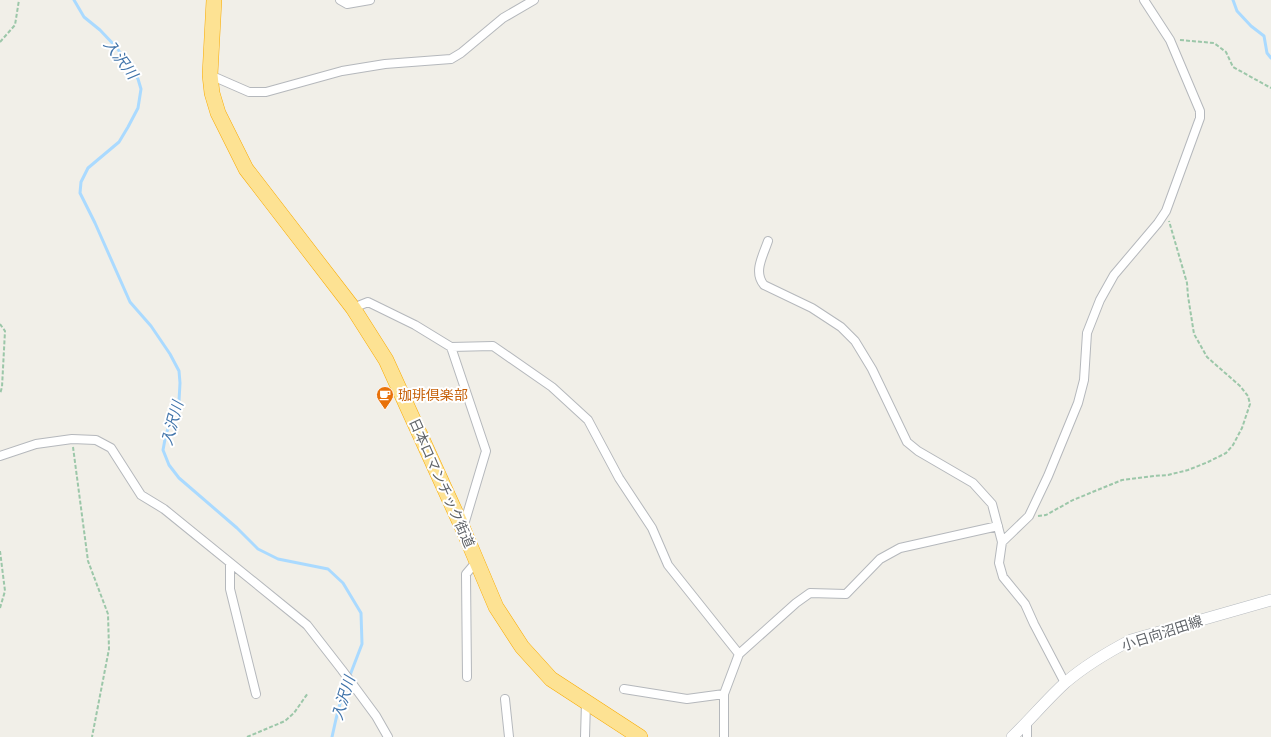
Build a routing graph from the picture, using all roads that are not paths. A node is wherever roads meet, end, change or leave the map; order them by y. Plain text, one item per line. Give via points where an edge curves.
1 (214, 0) edge
2 (340, 0) edge
3 (370, 0) edge
4 (534, 0) edge
5 (1144, 0) edge
6 (210, 75) junction
7 (768, 241) dead end
8 (353, 308) junction
9 (451, 347) junction
10 (0, 456) edge
11 (998, 526) junction
12 (463, 529) junction
13 (1002, 542) junction
14 (477, 561) junction
15 (230, 563) junction
16 (1271, 600) edge
17 (739, 654) junction
18 (467, 677) dead end
19 (1065, 683) junction
20 (624, 689) dead end
21 (256, 694) dead end
22 (724, 694) junction
23 (506, 699) dead end
24 (586, 702) junction
25 (1027, 722) junction
26 (388, 737) edge
27 (509, 737) edge
28 (585, 737) edge
29 (640, 737) edge
30 (724, 737) edge
31 (1012, 737) edge
32 (1027, 737) edge

1 - 6 highway, 日本ロマンチック街道
2 - 3 street via 347,4
4 - 6 street via 503,18 461,54 451,59 384,64 342,71 266,92 249,92
5 - 13 street via 1170,40 1200,111 1200,118 1166,211 1114,275 1100,300 1087,333 1084,380 1078,403 1048,476 1029,516
6 - 8 highway, 日本ロマンチック街道 via 218,113 246,169
7 - 11 street via 758,270 759,279 764,285 812,308 841,327 855,341 872,369 906,442 918,452 973,483 992,504
8 - 9 street via 368,302 415,325
8 - 12 highway, 日本ロマンチック街道 via 386,360
9 - 12 street via 486,451
9 - 17 street via 493,346 552,387 588,420 619,478 652,528 668,565
10 - 15 street via 36,444 72,439 96,440 111,448 141,494 164,509
11 - 13 street
11 - 17 street via 900,548 880,559 846,594 810,593
12 - 14 highway, 日本ロマンチック街道
13 - 19 street via 999,563 1003,578 1025,604
14 - 18 street via 466,574
14 - 24 highway, 日本ロマンチック街道 via 496,607 522,647 551,679
15 - 21 street via 230,589
15 - 26 street via 307,625 376,716
16 - 19 main road, 小日向沼田線 via 1131,640 1096,659
17 - 22 street
19 - 25 main road, 小日向沼田線
20 - 22 street via 687,700
22 - 30 street
23 - 27 street
24 - 28 street
24 - 29 highway, 日本ロマンチック街道
25 - 31 main road, 小日向沼田線
25 - 32 street

